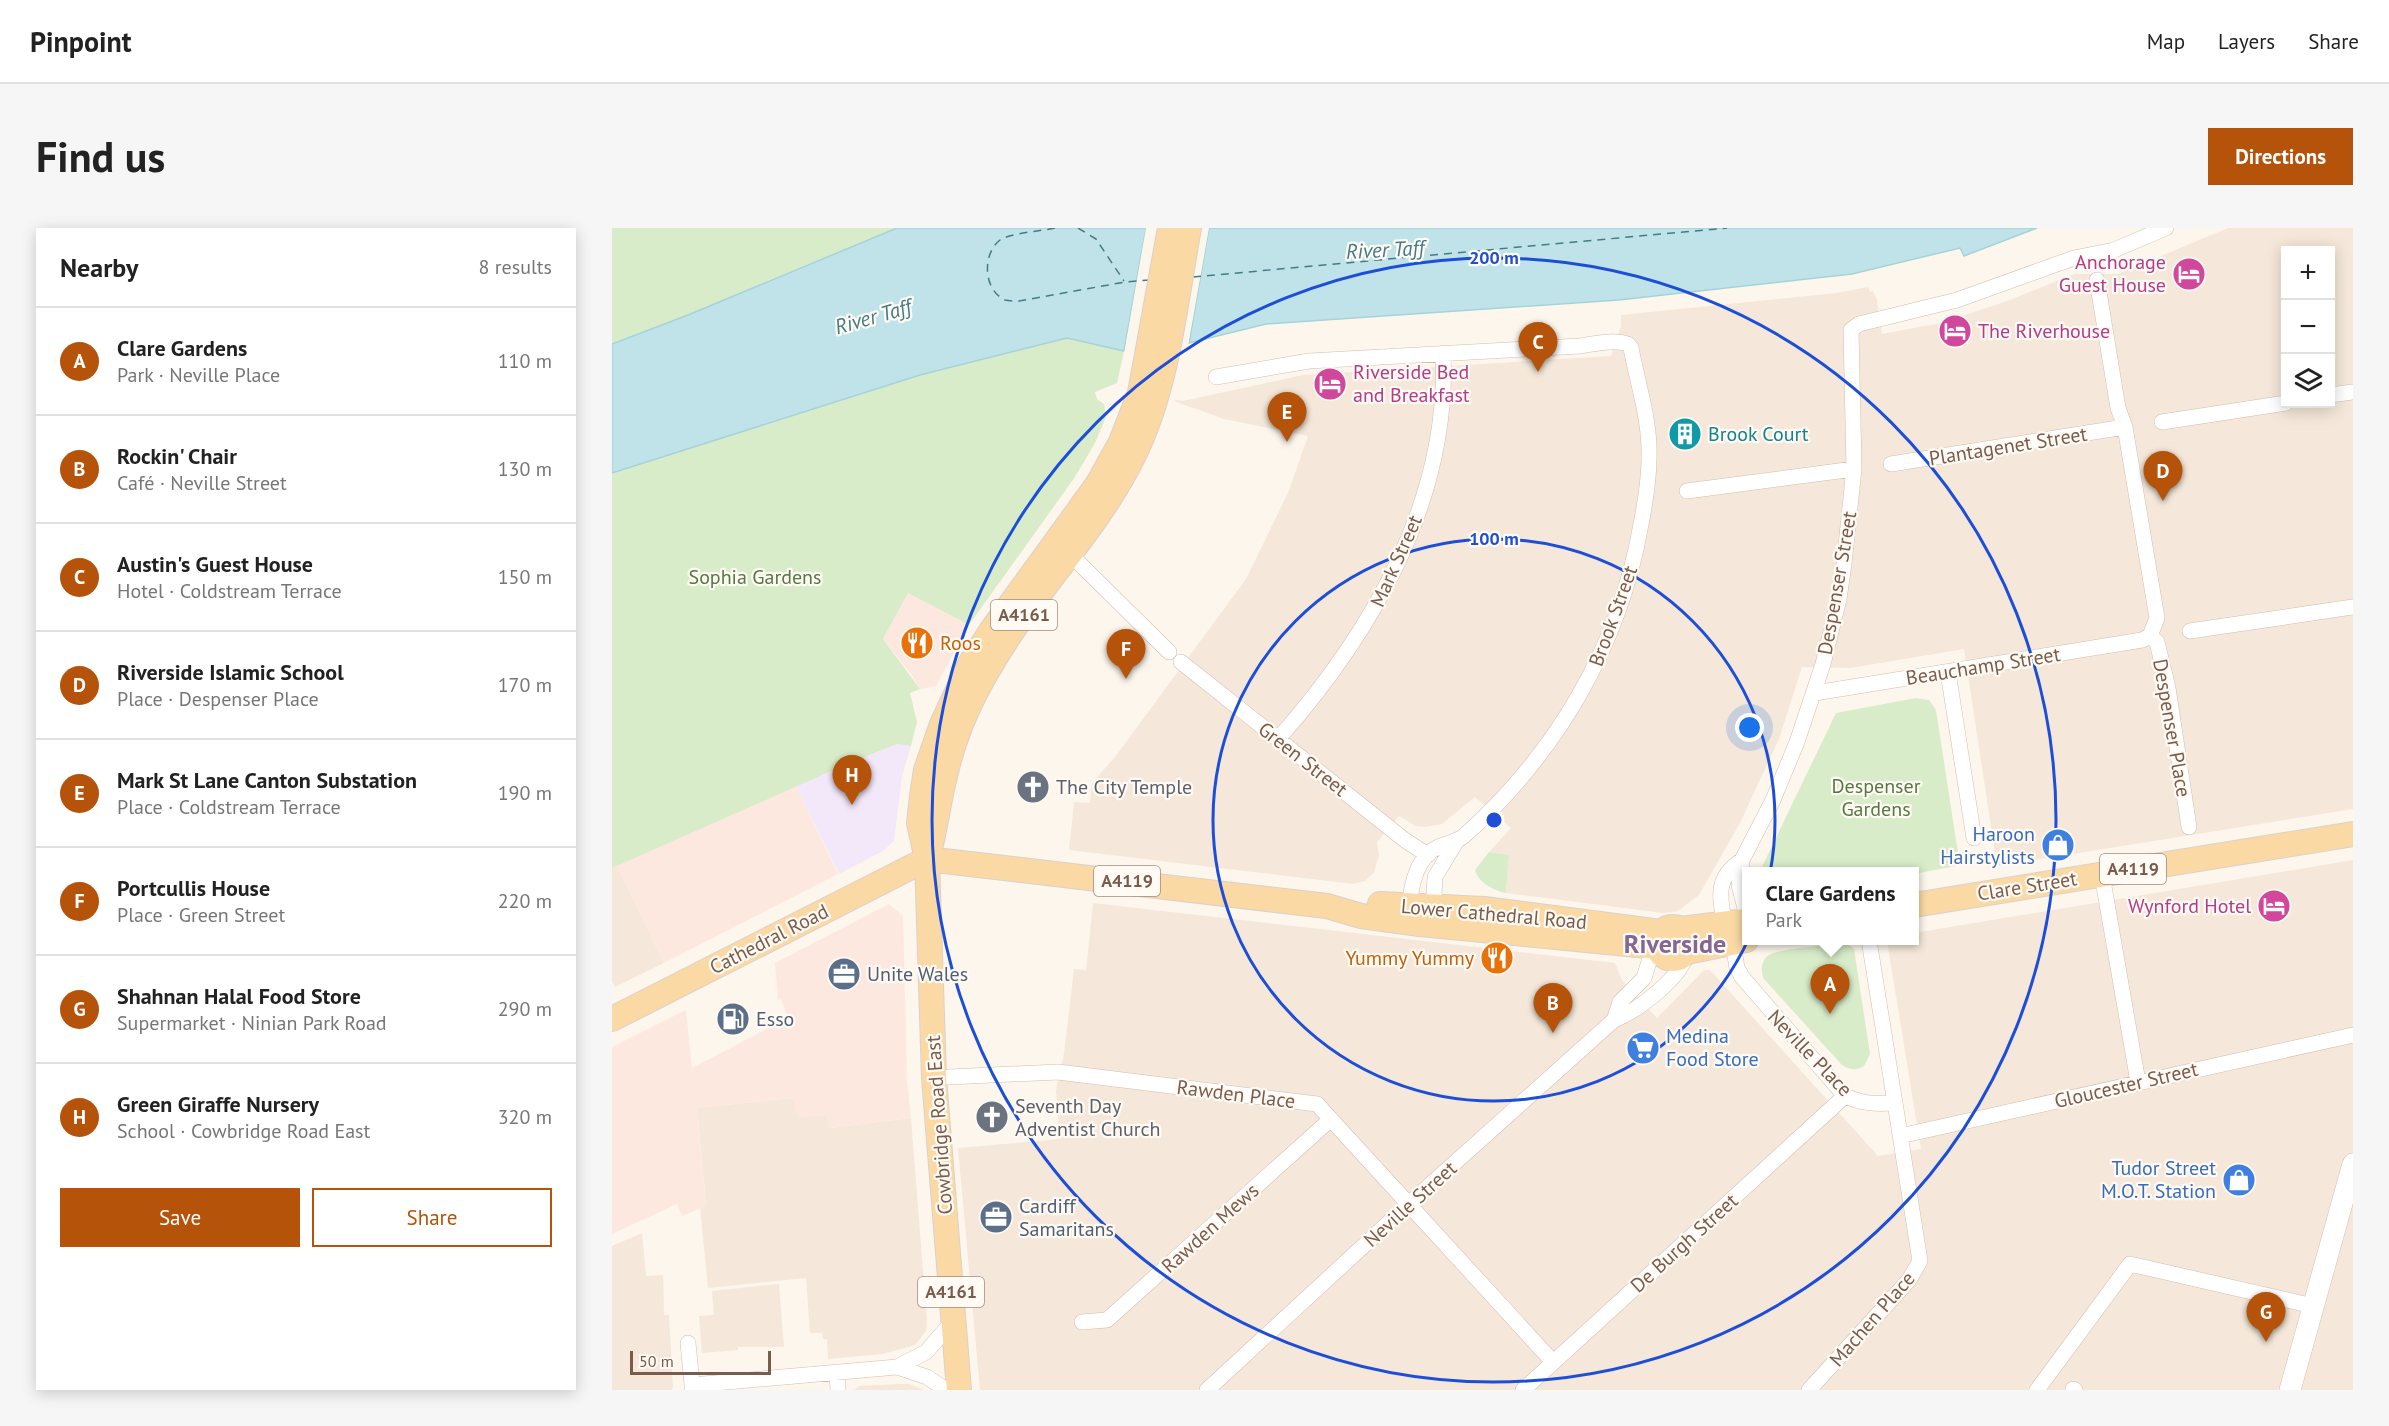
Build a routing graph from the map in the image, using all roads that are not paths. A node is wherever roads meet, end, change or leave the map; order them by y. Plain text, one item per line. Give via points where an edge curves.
1 (1170, 228) edge
2 (1189, 228) edge
3 (2166, 228) edge
4 (2097, 280) dead end
5 (1443, 353) junction
6 (1156, 359) junction
7 (1216, 377) dead end
8 (2353, 392) edge
9 (2335, 394) edge
10 (2281, 404) edge
11 (2162, 422) dead end
12 (2125, 427) junction
13 (1891, 464) dead end
14 (1854, 470) junction
15 (1687, 491) dead end
16 (1069, 553) junction
17 (2353, 607) edge
18 (2190, 631) dead end
19 (2150, 636) junction
20 (1168, 652) dead end
21 (1181, 662) dead end
22 (1948, 672) junction
23 (1815, 693) junction
24 (1278, 740) junction
25 (2189, 827) dead end
26 (2353, 834) edge
27 (1974, 838) dead end
28 (1456, 842) junction
29 (1428, 855) junction
30 (927, 859) junction
31 (1742, 860) junction
32 (2102, 874) junction
33 (1742, 897) edge
34 (1919, 903) edge
35 (1409, 914) junction
36 (1433, 916) junction
37 (1736, 938) edge
38 (1672, 940) junction
39 (1870, 945) edge
40 (612, 1019) edge
41 (1614, 1020) junction
42 (2353, 1035) edge
43 (956, 1077) dead end
44 (2138, 1082) junction
45 (1845, 1096) junction
46 (1894, 1103) junction
47 (1331, 1119) junction
48 (1900, 1136) junction
49 (2353, 1164) edge
50 (1410, 1203) junction
51 (2313, 1306) junction
52 (953, 1321) junction
53 (1082, 1322) dead end
54 (688, 1343) dead end
55 (1553, 1362) junction
56 (897, 1367) junction
57 (837, 1372) junction
58 (692, 1387) edge
59 (838, 1390) edge
60 (946, 1390) edge
61 (958, 1390) edge
62 (1207, 1390) edge
63 (1522, 1390) edge
64 (1809, 1390) edge
65 (2037, 1390) edge
66 (2290, 1390) edge

1 - 6 main road, Cowbridge Road East / A4161
2 - 6 main road, Cowbridge Road East / A4161
3 - 14 street, Despenser Street via 2114,250 2074,258 1957,300 1854,327 1850,335
4 - 12 street, Despenser Place via 2118,408
5 - 7 street via 1301,361
5 - 24 street, Mark Street via 1442,405 1434,459 1402,552 1354,643
5 - 28 street, Brook Street via 1628,344 1647,429 1648,472 1636,552 1597,663 1555,734 1517,784
6 - 16 main road, Cowbridge Road East / A4161 via 1153,410 1134,456
6 - 30 main road, Cowbridge Road East / A4161 via 1110,464 991,631 950,706 926,770 922,796 919,823
8 - 9 street
10 - 11 street
12 - 13 street, Plantagenet Street
12 - 19 street, Despenser Place via 2157,618
14 - 15 street
14 - 23 street, Despenser Street via 1839,599
16 - 20 street
16 - 30 main road, Cowbridge Road East / A4161 via 1009,637 975,697 948,764
17 - 18 street
19 - 22 street, Beauchamp Street
19 - 25 street, Despenser Place via 2157,642 2168,688
21 - 24 street, Green Street
22 - 23 street, Beauchamp Street
22 - 27 street
23 - 31 street, Despenser Street via 1773,800
24 - 29 street, Green Street
26 - 32 main road, Clare Street / A4119
28 - 29 street, Brook Street
28 - 36 street, Brook Street via 1435,877
29 - 35 street via 1415,876
30 - 35 main road, Lower Cathedral Road / A4119 via 1327,906 1361,916
30 - 40 main road, Cathedral Road
30 - 52 main road, Cowbridge Road East / A4161 via 934,1078
31 - 33 street, Despenser Street
31 - 37 street, Despenser Street via 1729,868 1721,884
32 - 34 main road, Clare Street / A4119
32 - 44 street
35 - 36 main road, Lower Cathedral Road / A4119
36 - 38 main road, Lower Cathedral Road / A4119 via 1484,909
37 - 38 main road, A4119
37 - 45 street, Neville Place via 1742,978
38 - 41 street, Neville Street via 1651,955 1644,978 1620,1002
38 - 41 street, Neville Street via 1682,968 1630,1014
39 - 46 street
41 - 50 street, Neville Street
42 - 44 street, Gloucester Street
43 - 47 street, Rawden Place via 1058,1072 1317,1104
44 - 48 street, Gloucester Street
45 - 46 street, Neville Place via 1870,1105
45 - 55 street, De Burgh Street
46 - 48 street
47 - 50 street, Rawden Place
47 - 53 street, Rawden Mews via 1107,1320
48 - 64 street, Machen Place via 1920,1261 1910,1280
49 - 51 street
50 - 55 street, Rawden Place
50 - 62 street, Neville Street
51 - 65 street via 2130,1264
51 - 66 street
52 - 56 street via 926,1352
52 - 61 main road, Cowbridge Road East / A4161
54 - 58 street
55 - 63 street, De Burgh Street
56 - 57 street
56 - 60 street via 927,1377
57 - 58 street
57 - 59 street

